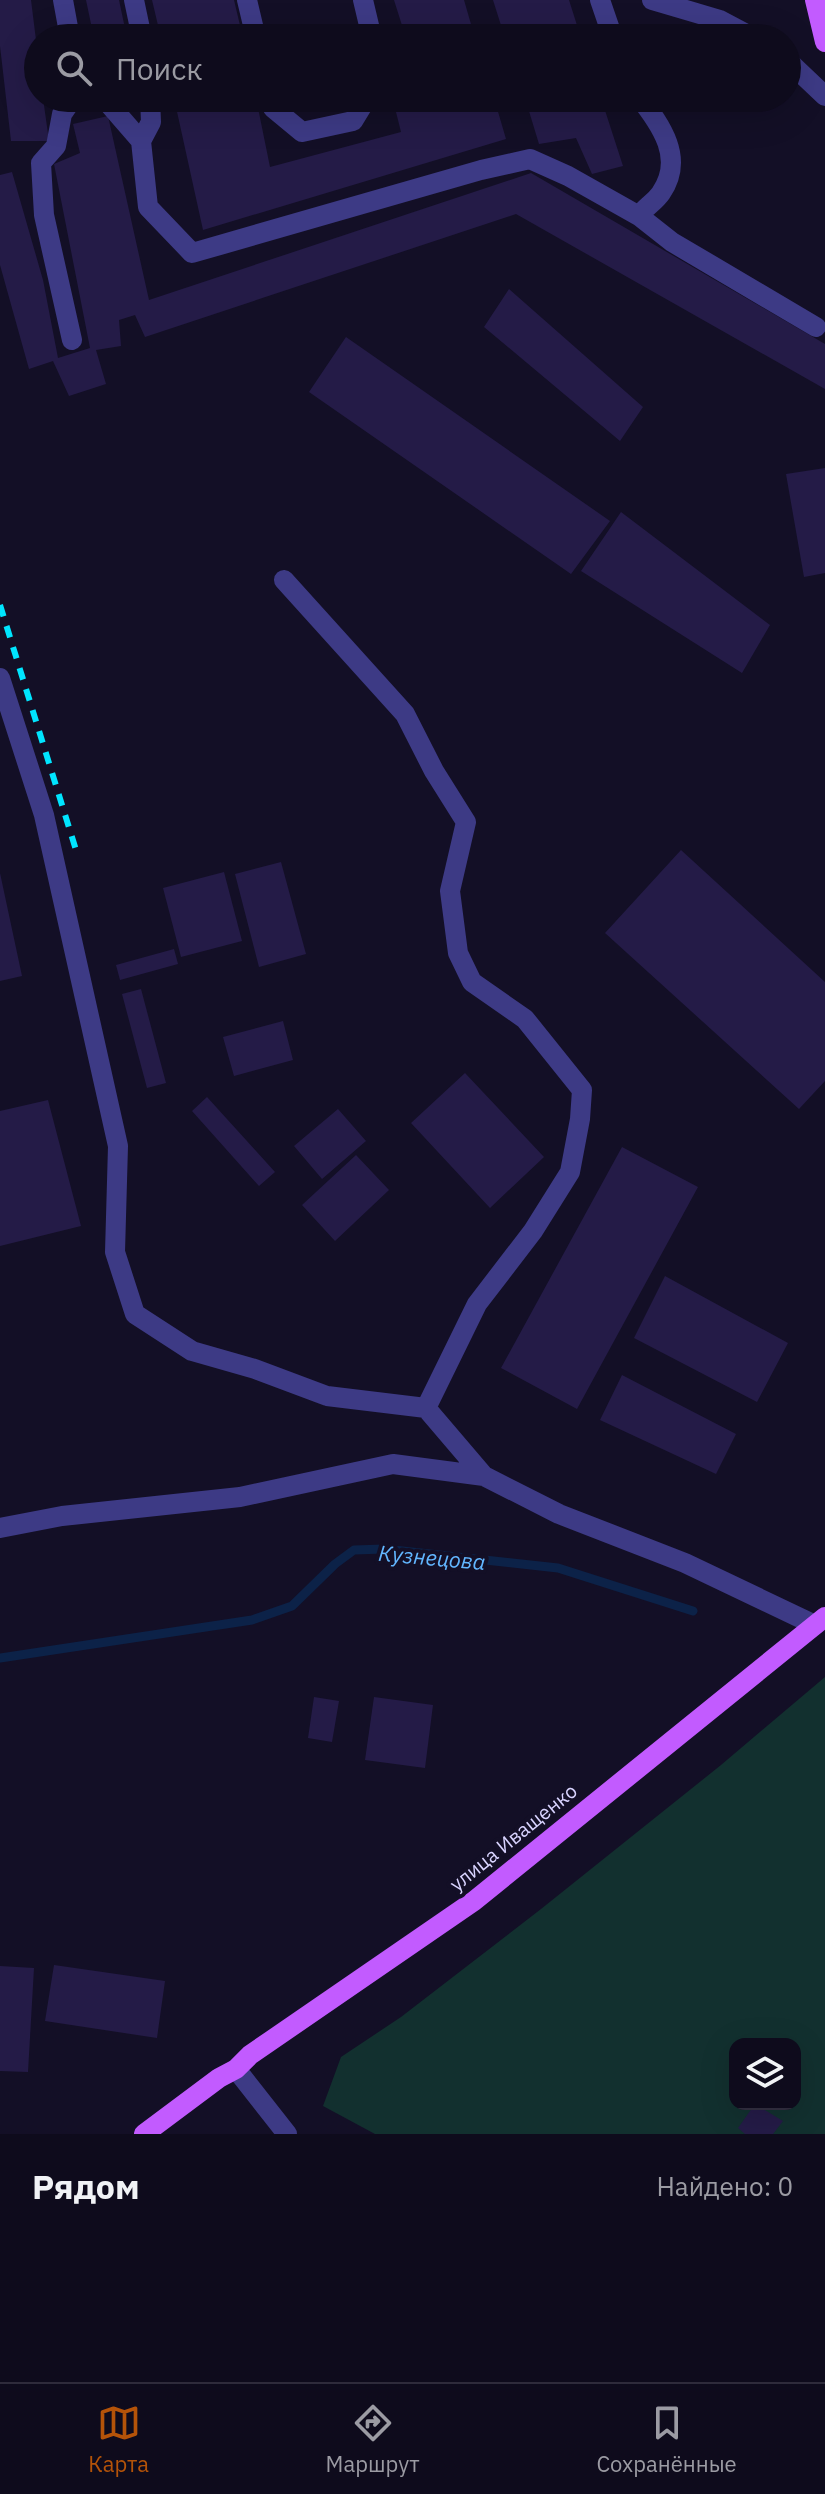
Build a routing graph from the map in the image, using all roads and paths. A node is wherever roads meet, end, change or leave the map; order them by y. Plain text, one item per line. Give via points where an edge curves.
1 (63, 0) edge
2 (134, 0) edge
3 (247, 0) edge
4 (363, 0) edge
5 (600, 0) edge
6 (652, 0) edge
7 (815, 0) edge
8 (67, 24) edge
9 (139, 24) edge
10 (253, 24) edge
11 (369, 24) edge
12 (608, 24) edge
13 (728, 24) edge
14 (825, 42) edge
15 (801, 73) edge
16 (825, 96) edge
17 (63, 112) edge
18 (116, 112) edge
19 (151, 112) edge
20 (278, 112) edge
21 (358, 112) edge
22 (651, 112) edge
23 (141, 141) junction
24 (639, 216) junction
25 (816, 327) dead end
26 (72, 340) dead end
27 (284, 580) dead end
28 (0, 678) edge
29 (426, 1408) junction
30 (484, 1476) junction
31 (0, 1528) edge
32 (820, 1621) edge
33 (228, 2074) junction
34 (144, 2134) edge
35 (287, 2134) edge

1 - 8 street
2 - 9 street
3 - 10 street
4 - 11 street
5 - 12 street
6 - 13 street
7 - 14 main road
15 - 16 street
17 - 26 street via 56,146 41,163 44,215
18 - 23 street
19 - 23 street
20 - 21 street via 302,132 353,121
22 - 24 street via 665,131 672,163 661,193
23 - 24 street via 148,207 192,253 530,159
24 - 25 street via 672,242
27 - 29 street via 405,714 466,822 450,891 458,953 472,982 525,1019 582,1090 570,1172 477,1304
28 - 29 street via 44,815 118,1146 115,1252 135,1314 192,1351 327,1396
29 - 30 street
30 - 31 street via 393,1464 240,1497
30 - 32 street via 559,1514
32 - 33 main road, улица Иващенко via 474,1901
33 - 34 main road, улица Иващенко
33 - 35 street

